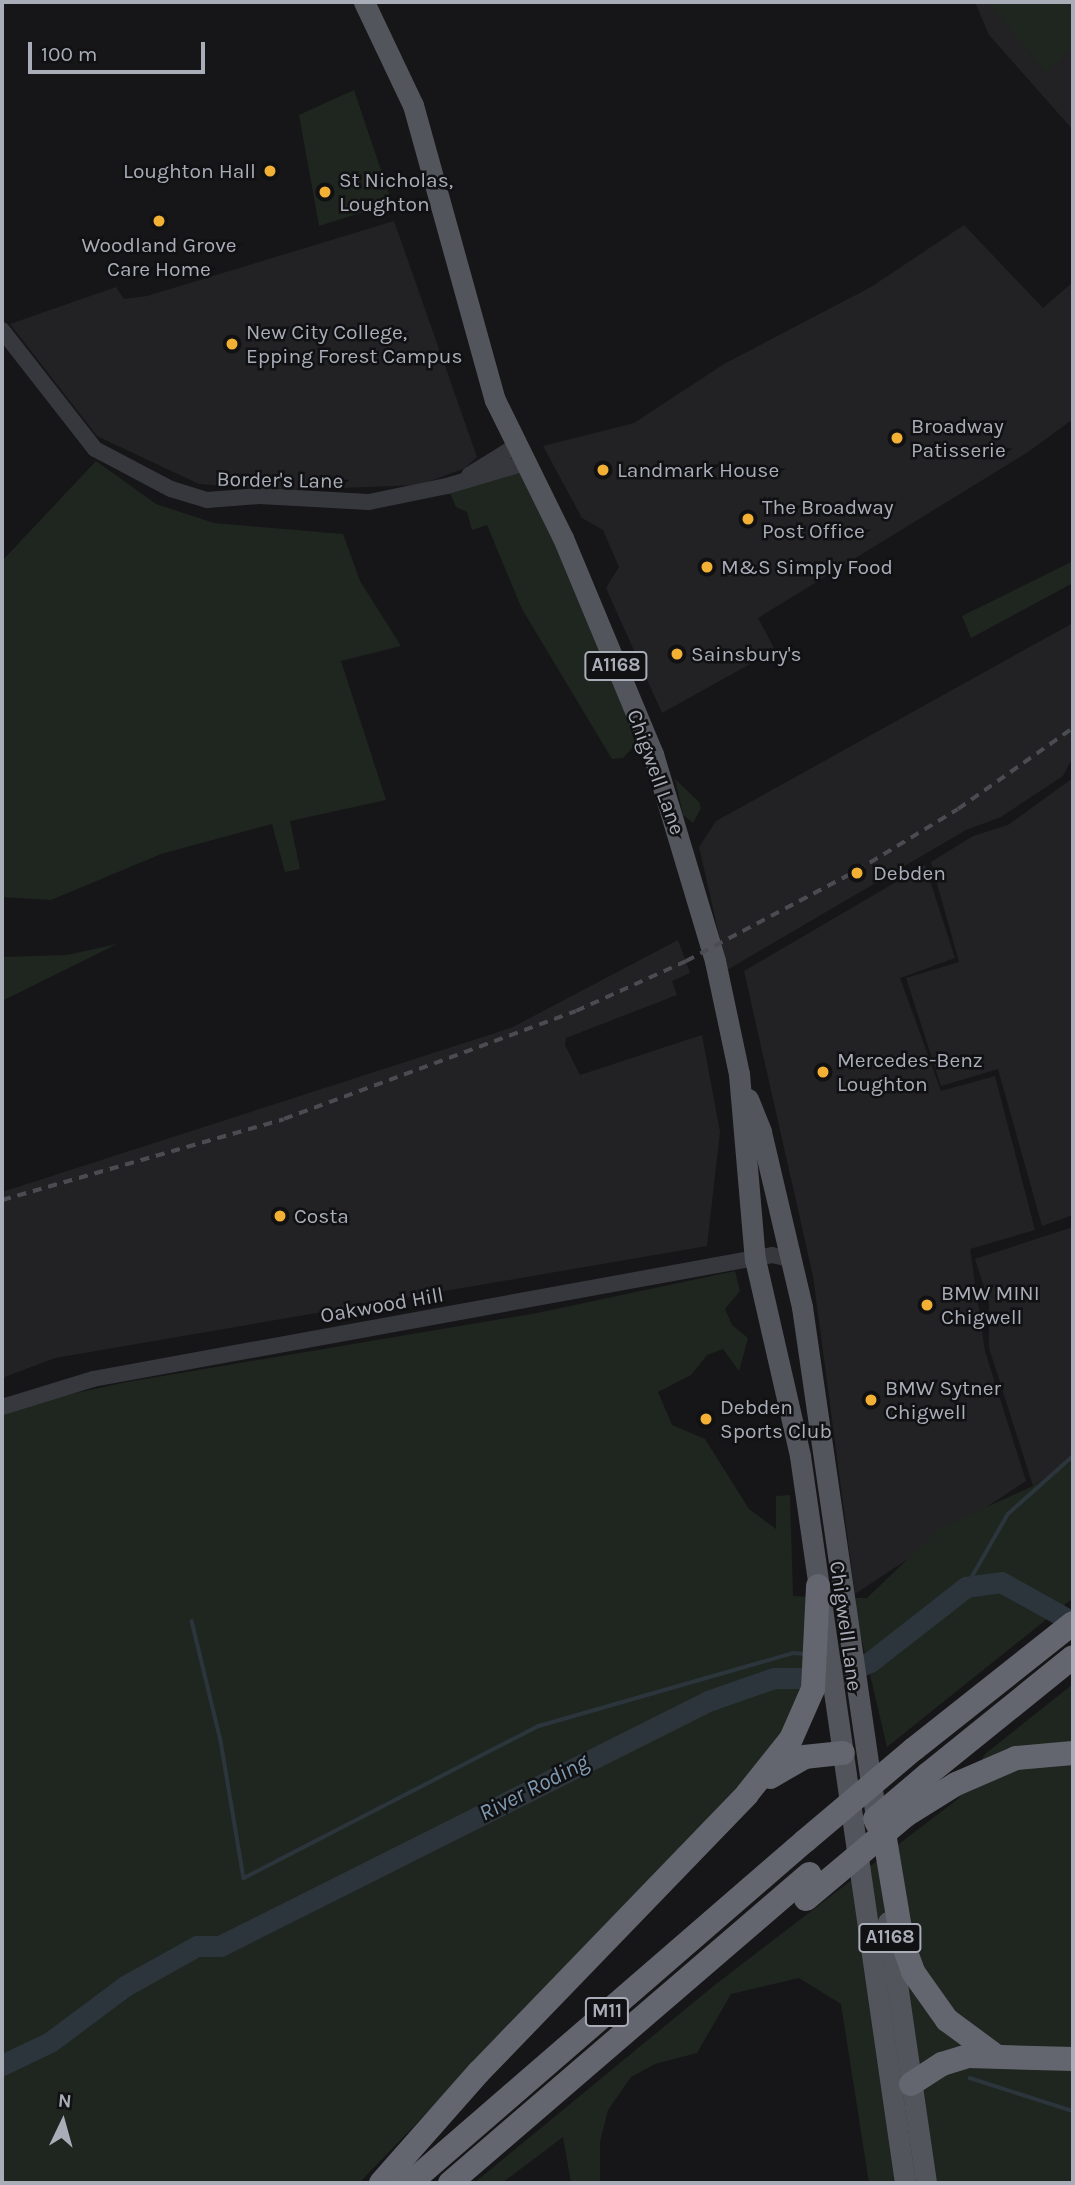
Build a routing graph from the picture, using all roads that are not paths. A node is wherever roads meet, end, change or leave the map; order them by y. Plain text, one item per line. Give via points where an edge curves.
1 (364, 2) edge
2 (2, 330) edge
3 (520, 455) junction
4 (739, 1074) junction
5 (772, 1257) junction
6 (2, 1407) edge
7 (818, 1586) joint
8 (1066, 1629) edge
9 (830, 1651) junction
10 (1073, 1657) edge
11 (823, 1691) junction
12 (843, 1753) junction
13 (1073, 1754) edge
14 (867, 1761) junction
15 (747, 1794) junction
16 (877, 1823) junction
17 (649, 2011) junction
18 (996, 2056) junction
19 (1073, 2059) edge
20 (911, 2084) junction
21 (893, 2103) junction
22 (381, 2183) edge
23 (410, 2183) edge
24 (450, 2183) edge
25 (905, 2183) edge
26 (926, 2183) edge

1 - 3 main road, A1168 via 413,104 484,365
2 - 3 street, Border's Lane via 95,449 171,489 207,500 259,496 352,502 458,482
3 - 4 main road, Chigwell Lane / A1168 via 563,538 653,754 715,961
4 - 5 main road, Chigwell Lane / A1168
4 - 5 main road, Chigwell Lane / A1168 via 761,1132 777,1207
5 - 6 street, Oakwood Hill via 93,1379
5 - 7 main road, Chigwell Lane / A1168
5 - 9 main road, Chigwell Lane / A1168 via 802,1307
7 - 9 highway, M11
8 - 23 highway, M11, bridge via 805,1841
9 - 11 highway, M11
9 - 14 main road, Chigwell Lane / A1168 via 856,1692
10 - 17 highway, M11, bridge
11 - 12 main road, Chigwell Lane / A1168
11 - 15 highway, M11 via 792,1739
12 - 14 main road
12 - 15 highway, M11 via 794,1760
12 - 21 main road, Chigwell Lane / A1168
13 - 17 highway, M11, bridge via 1016,1758 956,1784 906,1815 734,1956
14 - 16 main road, Chigwell Lane / A1168
15 - 22 highway, M11 via 479,2072
16 - 18 highway via 884,1833 902,1941 914,1972 947,2020
16 - 20 main road, Chigwell Lane / A1168
17 - 24 highway, M11
18 - 19 highway
18 - 20 highway via 955,2059
20 - 21 main road
20 - 26 main road, Chigwell Lane / A1168
21 - 25 main road, Chigwell Lane / A1168

